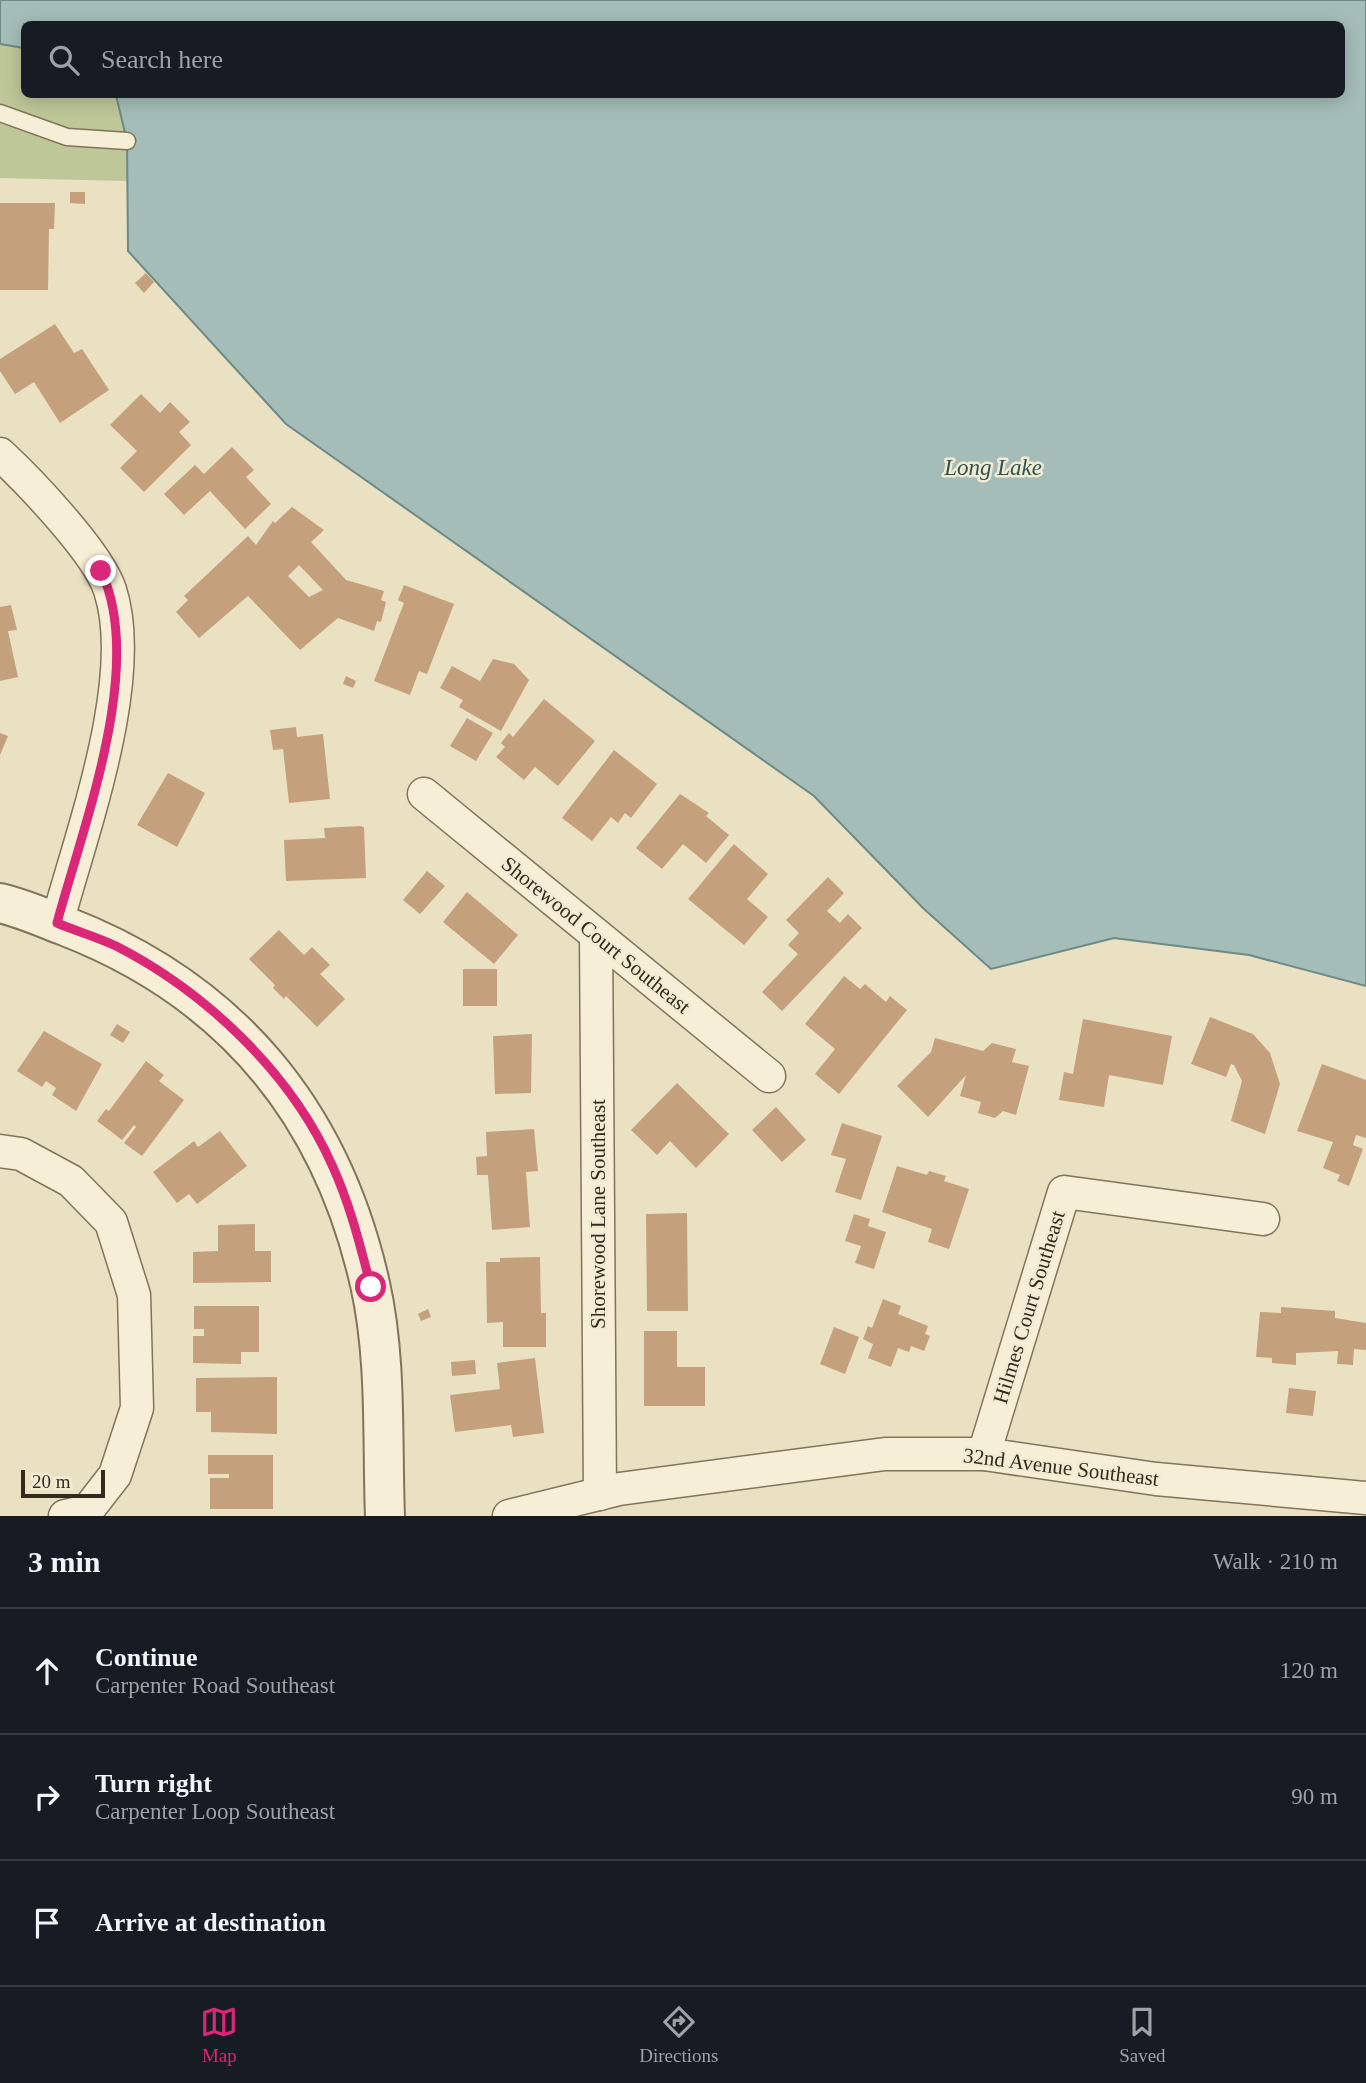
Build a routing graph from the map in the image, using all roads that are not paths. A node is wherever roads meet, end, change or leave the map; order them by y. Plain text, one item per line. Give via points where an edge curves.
1 (0, 113) edge
2 (127, 141) dead end
3 (0, 454) edge
4 (424, 794) dead end
5 (0, 903) edge
6 (57, 923) junction
7 (596, 935) junction
8 (769, 1076) dead end
9 (0, 1151) edge
10 (1263, 1219) dead end
11 (984, 1454) junction
12 (600, 1493) junction
13 (1366, 1498) edge
14 (65, 1516) edge
15 (385, 1516) edge
16 (509, 1516) edge

1 - 2 lane via 67,136
3 - 6 street via 101,571 110,590 116,628 118,663 110,724
4 - 7 street, Shorewood Court Southeast
5 - 6 street
6 - 15 street via 116,946 216,1015 261,1059 301,1109 332,1164 355,1224 371,1287 379,1352
7 - 8 street, Shorewood Court Southeast
7 - 12 street, Shorewood Lane Southeast
9 - 14 street via 20,1154 71,1181 111,1222 134,1295 137,1408 115,1475 87,1511
10 - 11 street, Hilmes Court Southeast via 1064,1192
11 - 12 street, 32nd Avenue Southeast via 885,1454
11 - 13 street, 32nd Avenue Southeast via 1156,1479
12 - 16 street, 32nd Avenue Southeast

